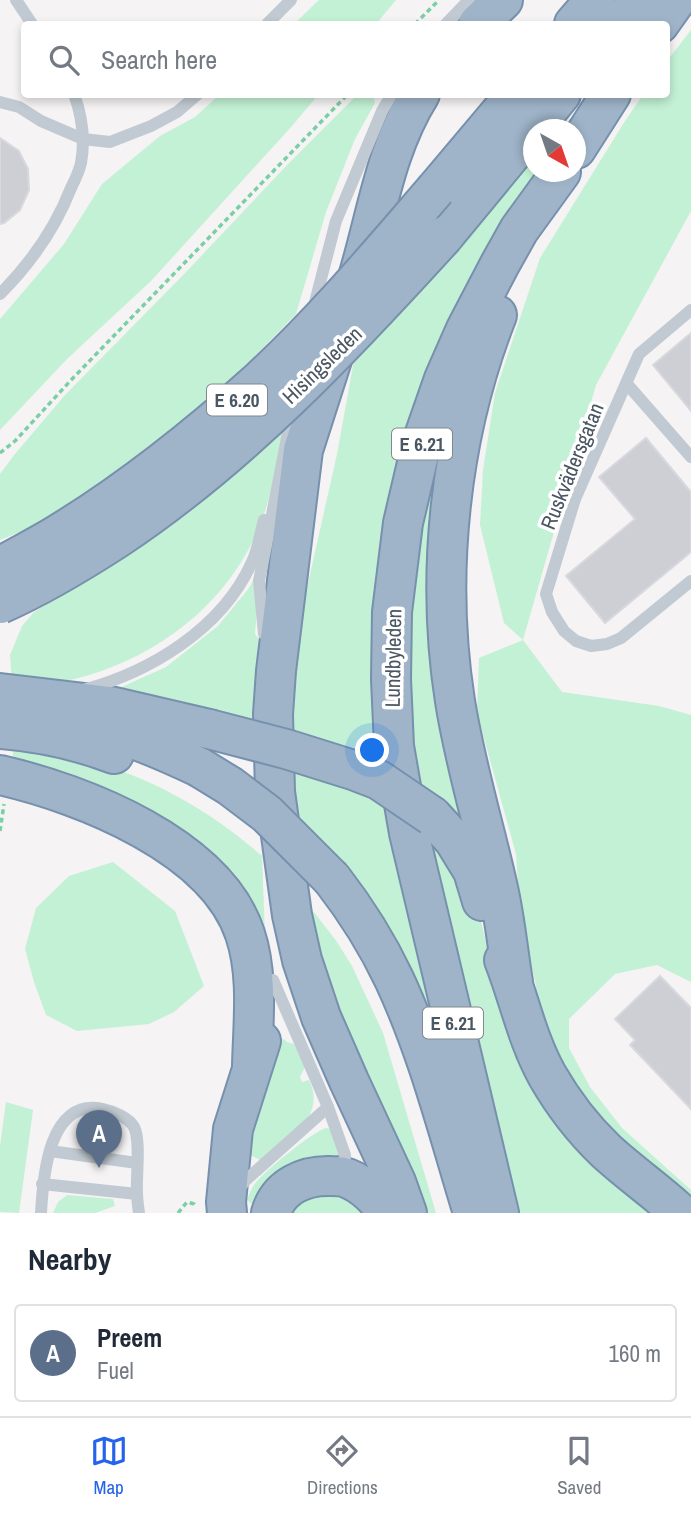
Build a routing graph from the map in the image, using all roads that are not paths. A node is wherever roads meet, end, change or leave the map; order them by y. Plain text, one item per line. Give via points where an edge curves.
1 (16, 0) edge
2 (290, 0) edge
3 (469, 0) edge
4 (503, 0) edge
5 (595, 0) edge
6 (640, 0) edge
7 (676, 0) edge
8 (30, 21) edge
9 (270, 21) edge
10 (449, 21) edge
11 (481, 21) edge
12 (577, 21) edge
13 (622, 21) edge
14 (661, 21) edge
15 (75, 98) edge
16 (193, 98) edge
17 (390, 98) edge
18 (419, 98) edge
19 (513, 98) edge
20 (558, 98) edge
21 (608, 98) edge
22 (0, 102) edge
23 (586, 133) edge
24 (83, 139) junction
25 (553, 182) edge
26 (557, 182) edge
27 (0, 294) edge
28 (691, 310) edge
29 (300, 360) dead end
30 (298, 374) dead end
31 (627, 384) junction
32 (289, 429) junction
33 (691, 457) edge
34 (0, 567) edge
35 (691, 581) edge
36 (0, 604) edge
37 (0, 692) edge
38 (46, 698) junction
39 (0, 708) edge
40 (0, 729) edge
41 (193, 777) junction
42 (2, 788) edge
43 (275, 792) junction
44 (324, 887) junction
45 (273, 980) junction
46 (513, 982) junction
47 (252, 1066) junction
48 (328, 1107) junction
49 (50, 1152) junction
50 (137, 1163) junction
51 (344, 1176) junction
52 (43, 1184) junction
53 (137, 1195) junction
54 (216, 1209) edge
55 (270, 1212) edge
56 (41, 1213) edge
57 (139, 1213) edge
58 (388, 1213) edge
59 (407, 1213) edge
60 (448, 1213) edge
61 (473, 1213) edge
62 (499, 1213) edge
63 (680, 1213) edge

1 - 8 lane
2 - 9 lane
3 - 10 lane
4 - 11 highway
5 - 12 highway
6 - 13 highway
7 - 14 highway
15 - 24 lane
16 - 24 lane via 151,126 110,142
17 - 29 lane via 337,221
18 - 43 highway via 400,133 382,184 364,261 303,450 272,714
19 - 34 highway, Hisingsleden / E 6.20, bridge via 350,289 260,379 129,486
20 - 36 highway, Hisingsleden / E 6.20, bridge via 444,236 358,330 214,466 81,562
21 - 23 highway, Lundbyleden / E 6.21
22 - 24 lane
24 - 27 lane via 81,166 63,210 41,247
25 - 62 highway, Lundbyleden / E 6.21 via 493,276 440,389 403,523 392,612 393,735 409,833
26 - 46 highway via 489,333 460,445 448,552 455,700 498,890
28 - 31 lane, Ruskvädersgatan via 639,354
30 - 32 lane
31 - 33 lane
31 - 35 lane, Ruskvädersgatan via 575,499 546,594 564,631 591,646 621,638
32 - 38 lane via 252,561 219,610 154,662 117,679
32 - 43 lane via 259,581
37 - 38 highway
38 - 46 highway, bridge via 110,706 209,729 379,780 432,816 454,841 472,871
39 - 41 highway, E 6.21 via 113,731 160,748
40 - 41 highway, E 6.21 via 70,740
41 - 44 highway, E 6.21, bridge via 230,786 267,814
42 - 47 highway via 50,788 116,815 172,847 217,886 235,910 247,943 254,983
43 - 45 highway
43 - 59 highway via 302,960 321,1017
44 - 60 highway, E 6.21 via 394,1029
44 - 61 highway, E 6.21 via 353,906 394,978 429,1069
45 - 47 highway via 264,1033
45 - 48 lane
46 - 63 highway via 537,1054 567,1106 605,1150
47 - 54 highway
48 - 51 lane via 345,1155
48 - 54 lane
49 - 50 lane
49 - 50 lane via 57,1130 68,1117 83,1107 104,1109 134,1126
49 - 52 lane
50 - 53 lane
51 - 55 highway via 296,1182 279,1196
51 - 58 highway via 365,1188
52 - 53 lane
52 - 56 lane
53 - 57 lane

